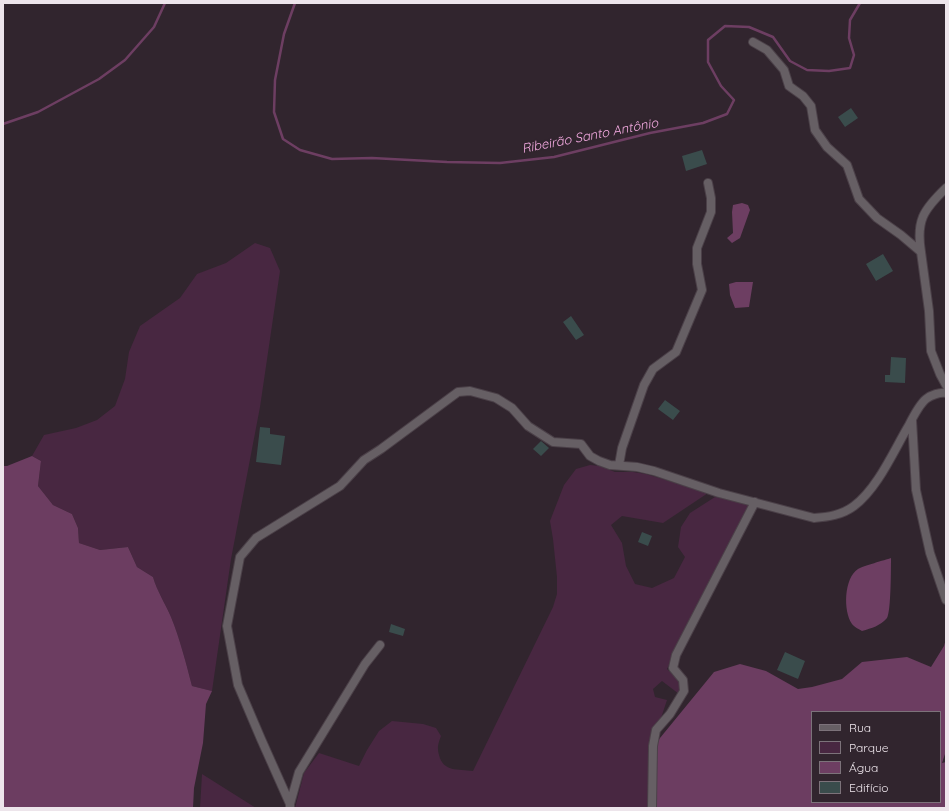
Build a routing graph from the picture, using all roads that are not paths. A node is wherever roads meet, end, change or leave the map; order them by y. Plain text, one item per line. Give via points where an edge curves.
1 (753, 42) dead end
2 (708, 183) dead end
3 (946, 188) edge
4 (921, 252) junction
5 (946, 385) edge
6 (946, 394) edge
7 (912, 419) junction
8 (619, 466) junction
9 (755, 502) junction
10 (946, 600) edge
11 (380, 645) dead end
12 (290, 806) edge
13 (652, 808) edge

1 - 4 street via 767,50 784,70 789,86 803,96 811,106 815,130 847,165 860,199 877,218
2 - 8 street via 711,212 697,248 702,290 676,352 653,369 644,385 622,448
3 - 4 street via 921,219
4 - 5 street via 929,311 931,351
6 - 7 street via 935,394 926,399
7 - 9 street via 876,483 855,505 842,513 828,518 814,518
7 - 10 street via 916,490 930,553
8 - 9 street via 654,471
8 - 12 street via 590,456 581,444 553,442 528,426 512,408 496,398 470,390 458,392 364,460 340,486 256,538 240,557 227,626 238,685
9 - 13 street via 676,655 673,668 683,680 684,691 670,714 656,730 653,746
11 - 12 street via 365,664 299,772

